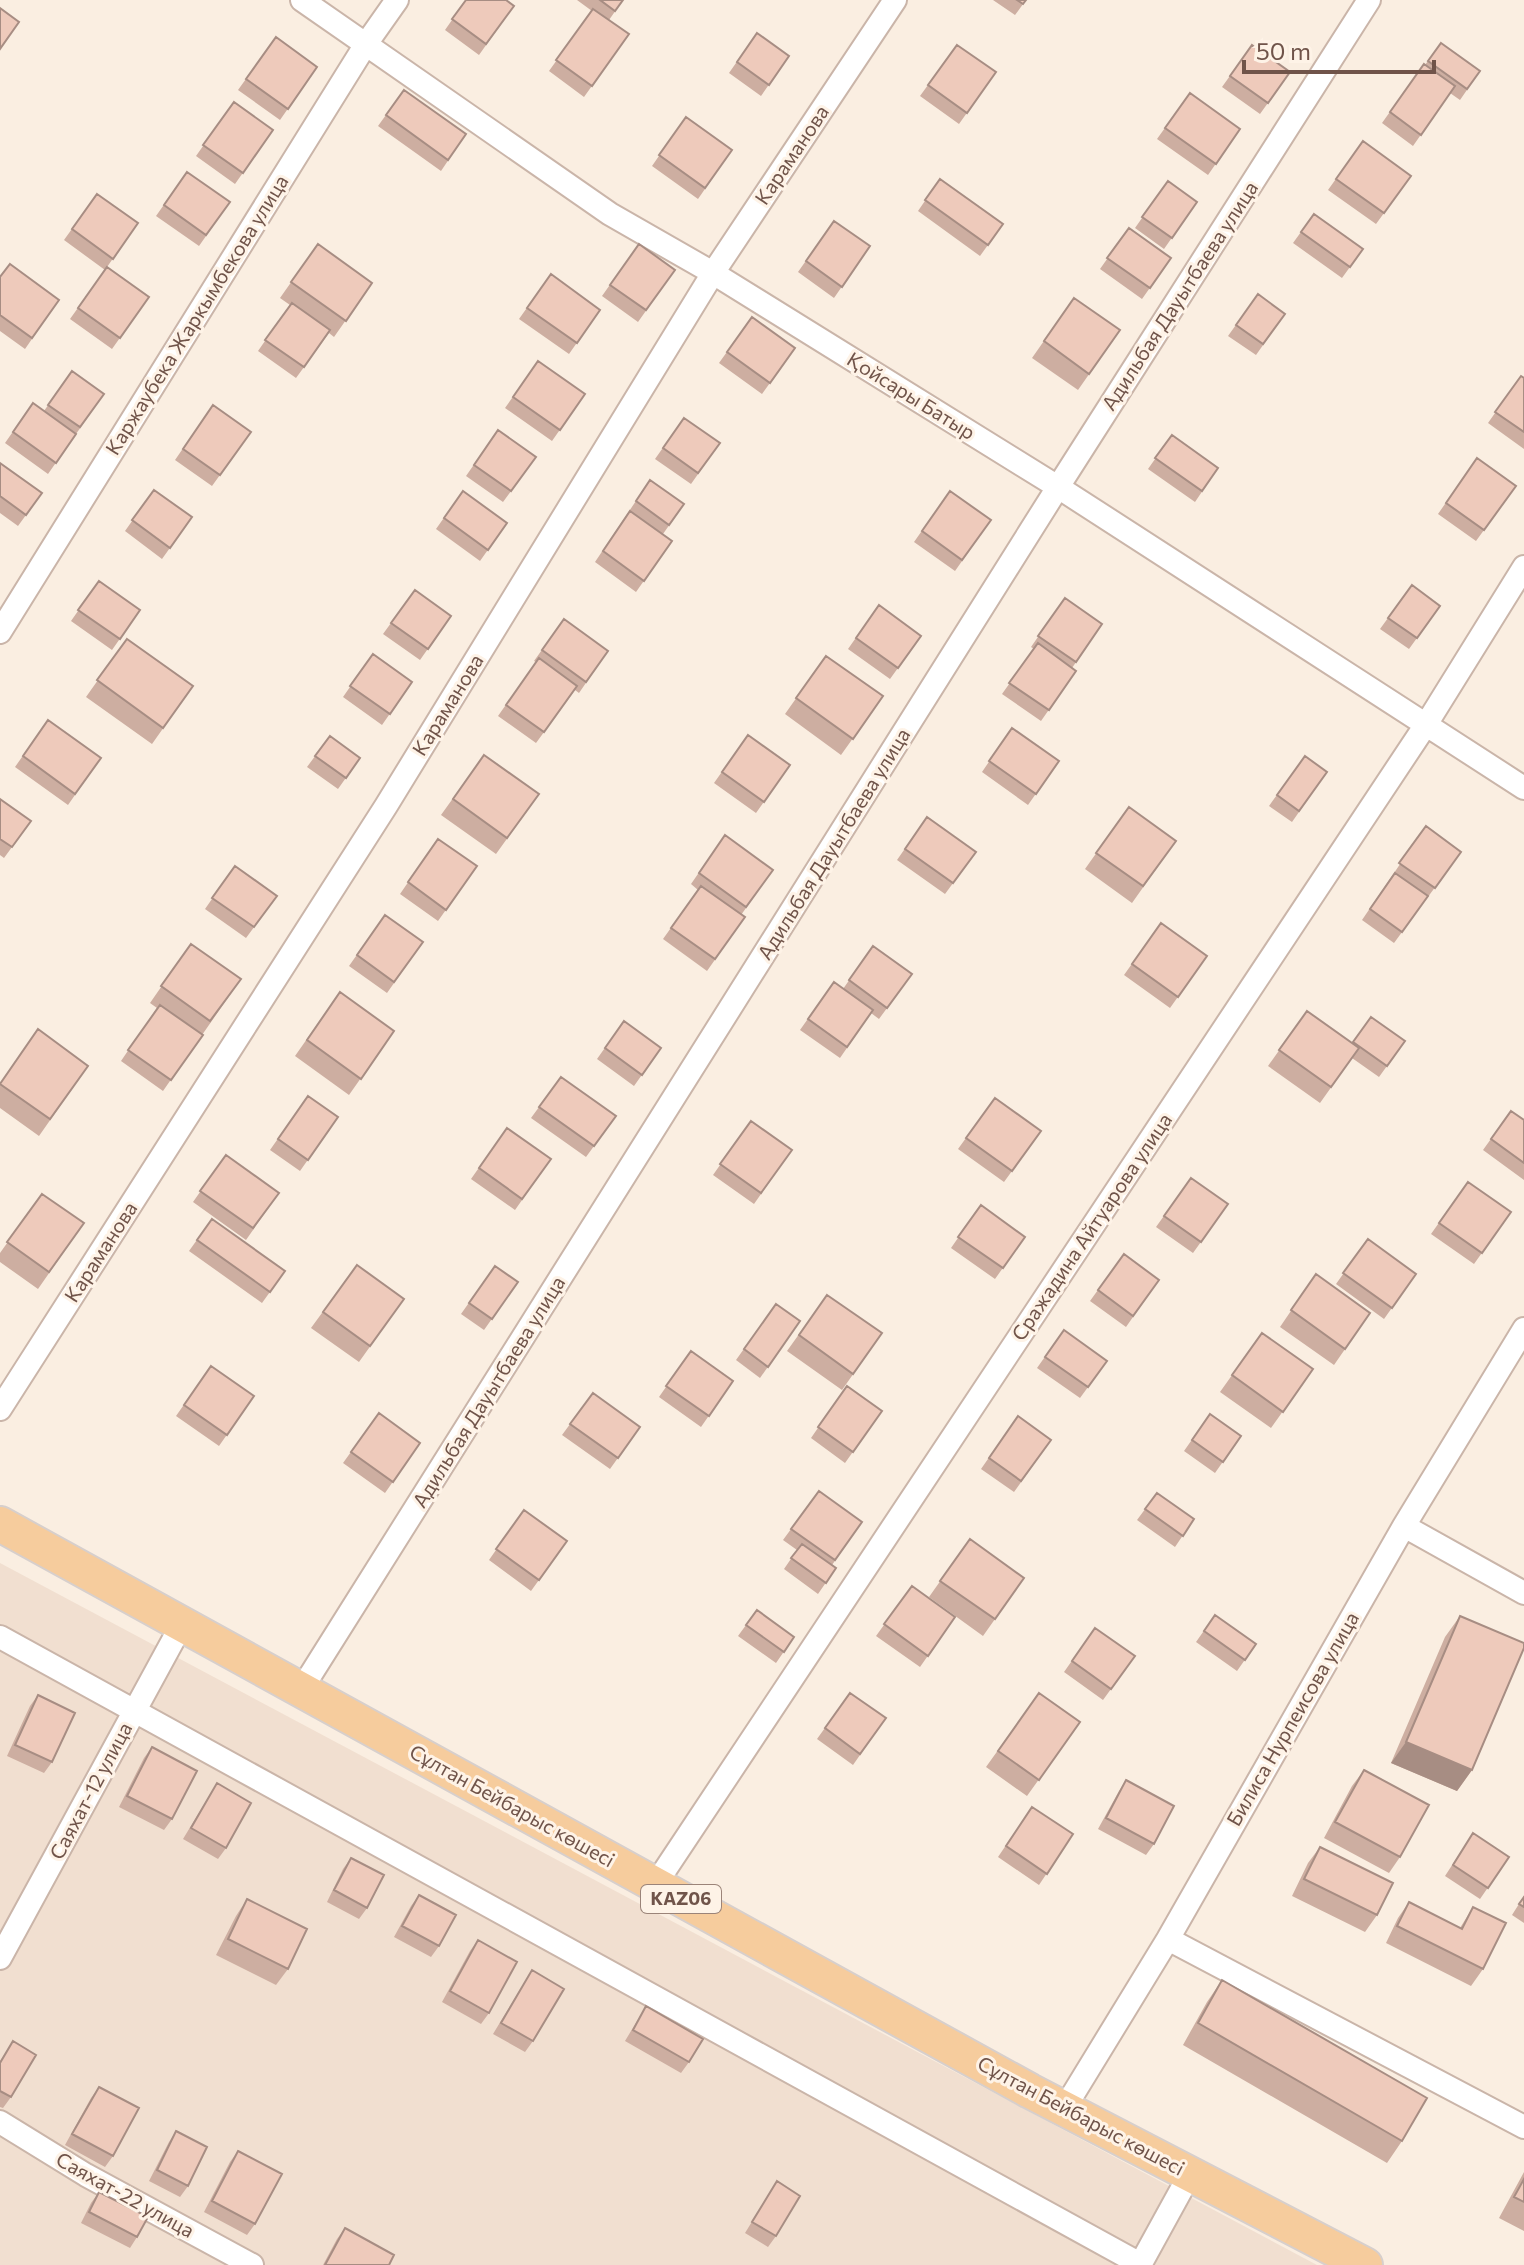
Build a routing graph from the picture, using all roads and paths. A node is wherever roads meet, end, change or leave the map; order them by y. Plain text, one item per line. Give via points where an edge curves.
1 (302, 0) edge
2 (397, 0) edge
3 (895, 0) edge
4 (1369, 0) edge
5 (366, 44) junction
6 (713, 273) junction
7 (1058, 487) junction
8 (1524, 567) edge
9 (0, 632) edge
10 (1427, 723) junction
11 (1524, 788) edge
12 (1524, 1329) edge
13 (0, 1409) edge
14 (0, 1524) edge
15 (1404, 1526) junction
16 (1524, 1593) edge
17 (182, 1624) junction
18 (0, 1637) edge
19 (301, 1690) junction
20 (134, 1711) junction
21 (655, 1885) junction
22 (1168, 1939) junction
23 (0, 1958) edge
24 (1064, 2109) junction
25 (0, 2122) edge
26 (1524, 2127) edge
27 (1190, 2174) junction
28 (246, 2264) edge
29 (1140, 2264) edge
30 (1365, 2265) edge

1 - 5 street, Қойсары Батыр
2 - 5 street, Каржаубека Жаркымбекова улица
3 - 6 street, Караманова
4 - 7 street, Адильбая Дауытбаева улица
5 - 6 street, Қойсары Батыр via 610,214
5 - 9 street, Каржаубека Жаркымбекова улица
6 - 7 street, Қойсары Батыр
6 - 13 street, Караманова via 386,806
7 - 10 street, Қойсары Батыр
7 - 19 street, Адильбая Дауытбаева улица
8 - 10 street, Сражадина Айтуарова улица
10 - 11 street, Қойсары Батыр
10 - 21 street, Сражадина Айтуарова улица
12 - 15 street, Билиса Нурпеисова улица
14 - 17 main road, Сұлтан Бейбарыс көшесі / KAZ06
15 - 16 street
15 - 22 street, Билиса Нурпеисова улица
17 - 19 main road, Сұлтан Бейбарыс көшесі / KAZ06
17 - 20 street, Саяхат-12 улица
18 - 20 street
19 - 21 main road, Сұлтан Бейбарыс көшесі / KAZ06
20 - 23 street, Саяхат-12 улица
20 - 29 street
21 - 24 main road, Сұлтан Бейбарыс көшесі / KAZ06
22 - 24 street, Билиса Нурпеисова улица
22 - 26 street
24 - 27 main road, Сұлтан Бейбарыс көшесі / KAZ06
25 - 28 street, Саяхат-22 улица
27 - 29 street
27 - 30 main road, Сұлтан Бейбарыс көшесі / KAZ06

